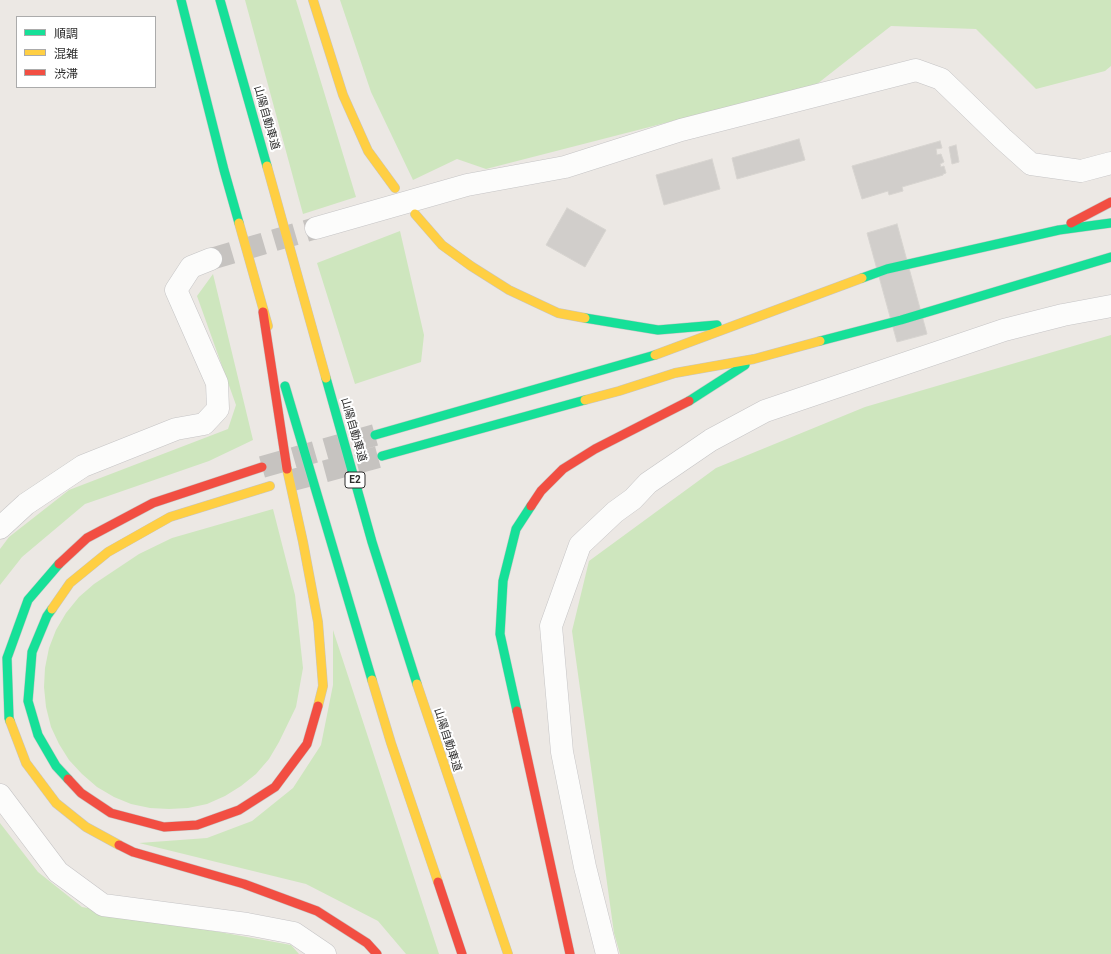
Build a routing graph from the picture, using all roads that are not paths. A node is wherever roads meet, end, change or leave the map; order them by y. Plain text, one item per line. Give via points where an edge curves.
1 (181, 0) edge
2 (220, 0) edge
3 (313, 0) edge
4 (1111, 162) edge
5 (395, 188) dead end
6 (1111, 202) edge
7 (415, 214) dead end
8 (1111, 223) edge
9 (316, 228) tunnel mouth
10 (1059, 230) junction
11 (1111, 256) edge
12 (211, 258) tunnel mouth
13 (1111, 306) edge
14 (263, 312) junction
15 (746, 322) junction
16 (754, 359) junction
17 (375, 435) tunnel mouth
18 (382, 456) tunnel mouth
19 (262, 467) tunnel mouth
20 (270, 486) dead end
21 (0, 528) edge
22 (0, 795) edge
23 (325, 954) edge
24 (377, 954) edge
25 (462, 954) edge
26 (508, 954) edge
27 (570, 954) edge
28 (607, 954) edge

1 - 14 highway
2 - 26 highway, 山陽自動車道 / E2 via 372,542 430,726
3 - 5 highway via 343,95 368,151
4 - 9 street via 1081,171 1031,164 941,79 916,70 681,130 565,167 467,185
6 - 10 highway
7 - 15 highway via 442,245 471,266 509,290 558,313 658,330
8 - 10 highway
10 - 15 highway via 887,269
11 - 16 highway via 901,320
12 - 21 street via 191,267 176,290 217,383 218,409 204,424 176,429 83,466 26,504
13 - 28 street via 1004,330 765,411 711,440 648,483 580,545 551,626 562,752 585,867
14 - 20 highway via 286,466 318,622 323,686 307,744 275,788 239,810 197,826 164,826 111,813 81,794 56,766 38,735 28,701 32,652 47,616 70,583 108,552 170,517
14 - 25 highway via 391,743
15 - 17 highway via 663,353
16 - 18 highway via 675,373 619,391
16 - 27 highway via 685,403 595,449 563,470 541,491 516,529 503,581 500,634
19 - 24 highway via 152,503 88,538 58,566 28,600 7,658 9,718 26,763 56,803 86,827 134,852 244,884 317,911 366,943
22 - 23 street via 58,872 103,905 247,924 294,933

